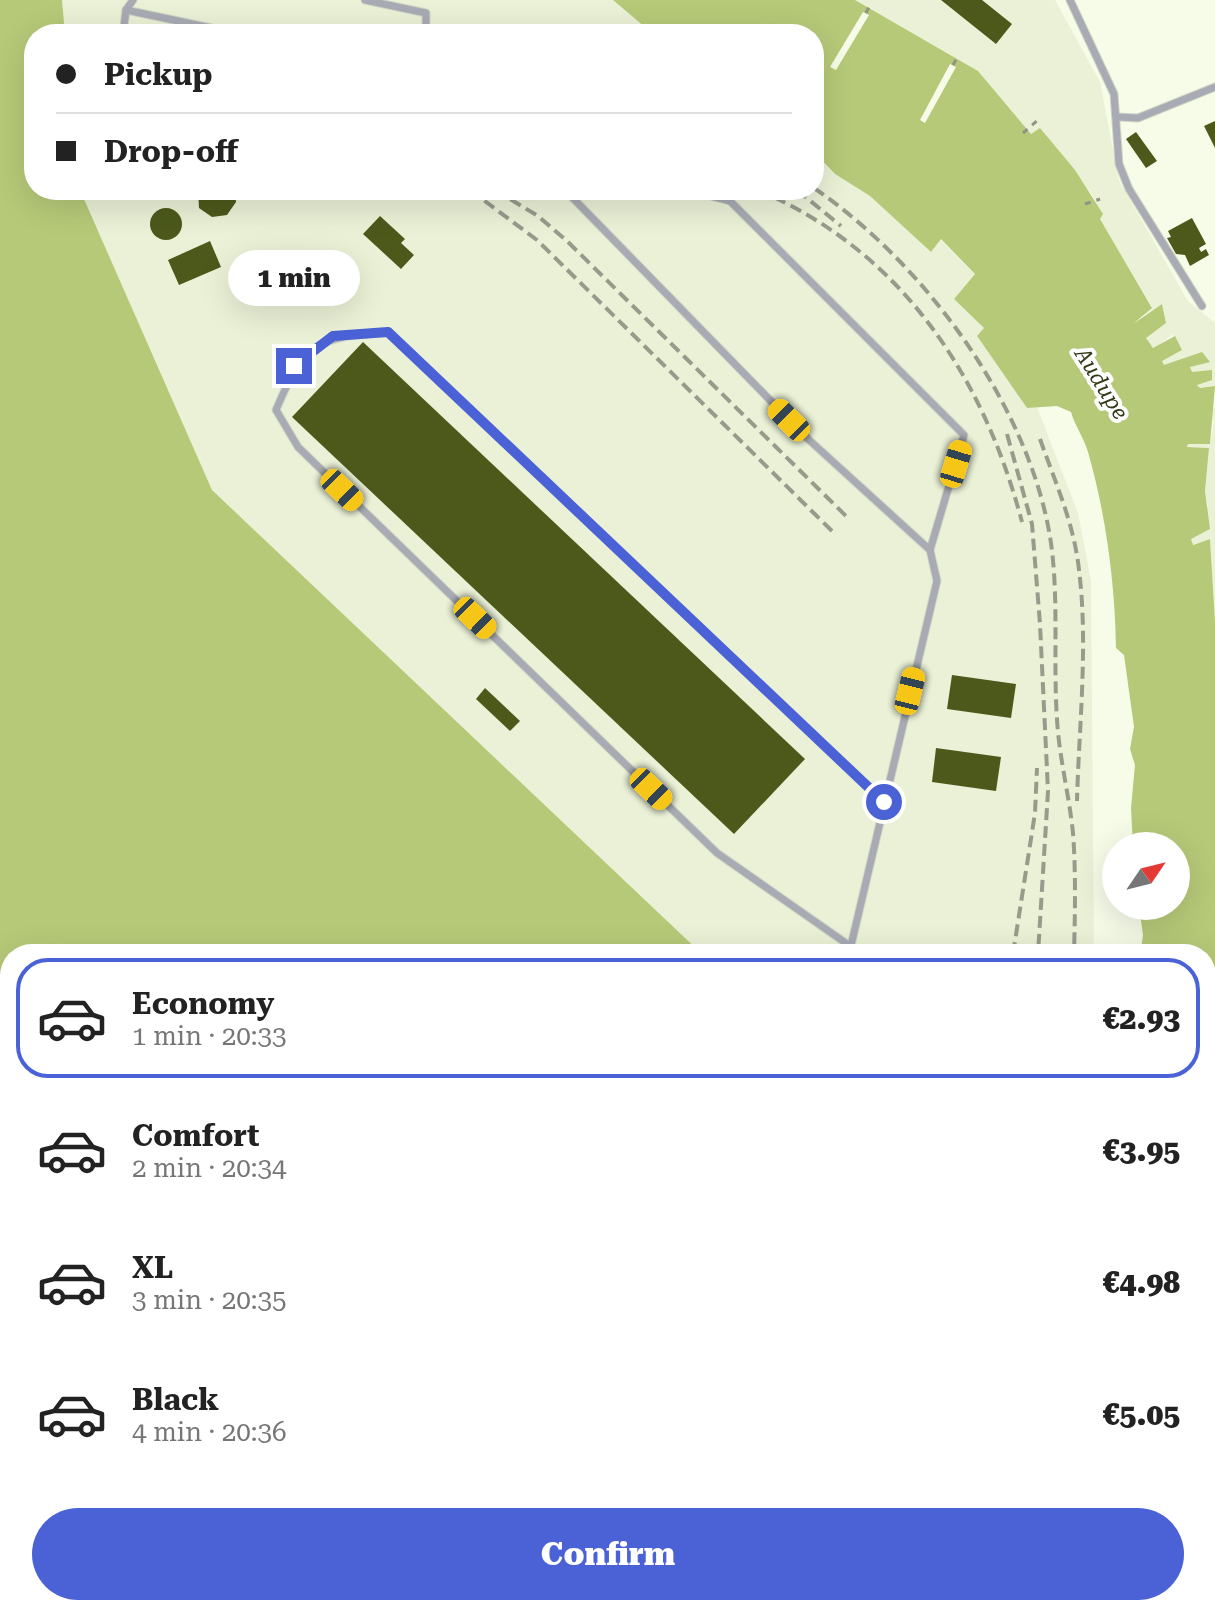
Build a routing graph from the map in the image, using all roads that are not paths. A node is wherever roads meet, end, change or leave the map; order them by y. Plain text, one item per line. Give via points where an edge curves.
1 (133, 0) edge
2 (365, 0) edge
3 (1070, 0) edge
4 (126, 10) junction
5 (124, 24) edge
6 (192, 24) edge
7 (426, 24) edge
8 (1215, 87) edge
9 (1118, 117) junction
10 (575, 200) edge
11 (726, 200) edge
12 (1202, 306) dead end
13 (930, 550) junction
14 (884, 802) junction
15 (842, 944) edge
16 (851, 944) edge

1 - 4 lane
2 - 7 lane via 426,13
3 - 9 lane via 1104,67
4 - 5 lane
4 - 6 lane
8 - 9 lane via 1138,118
9 - 12 lane via 1119,164 1129,189
10 - 13 lane via 808,439
11 - 13 lane via 964,435
13 - 14 lane via 937,581
14 - 15 lane via 388,332 333,336 294,366 276,410 298,447 717,853
14 - 16 lane

